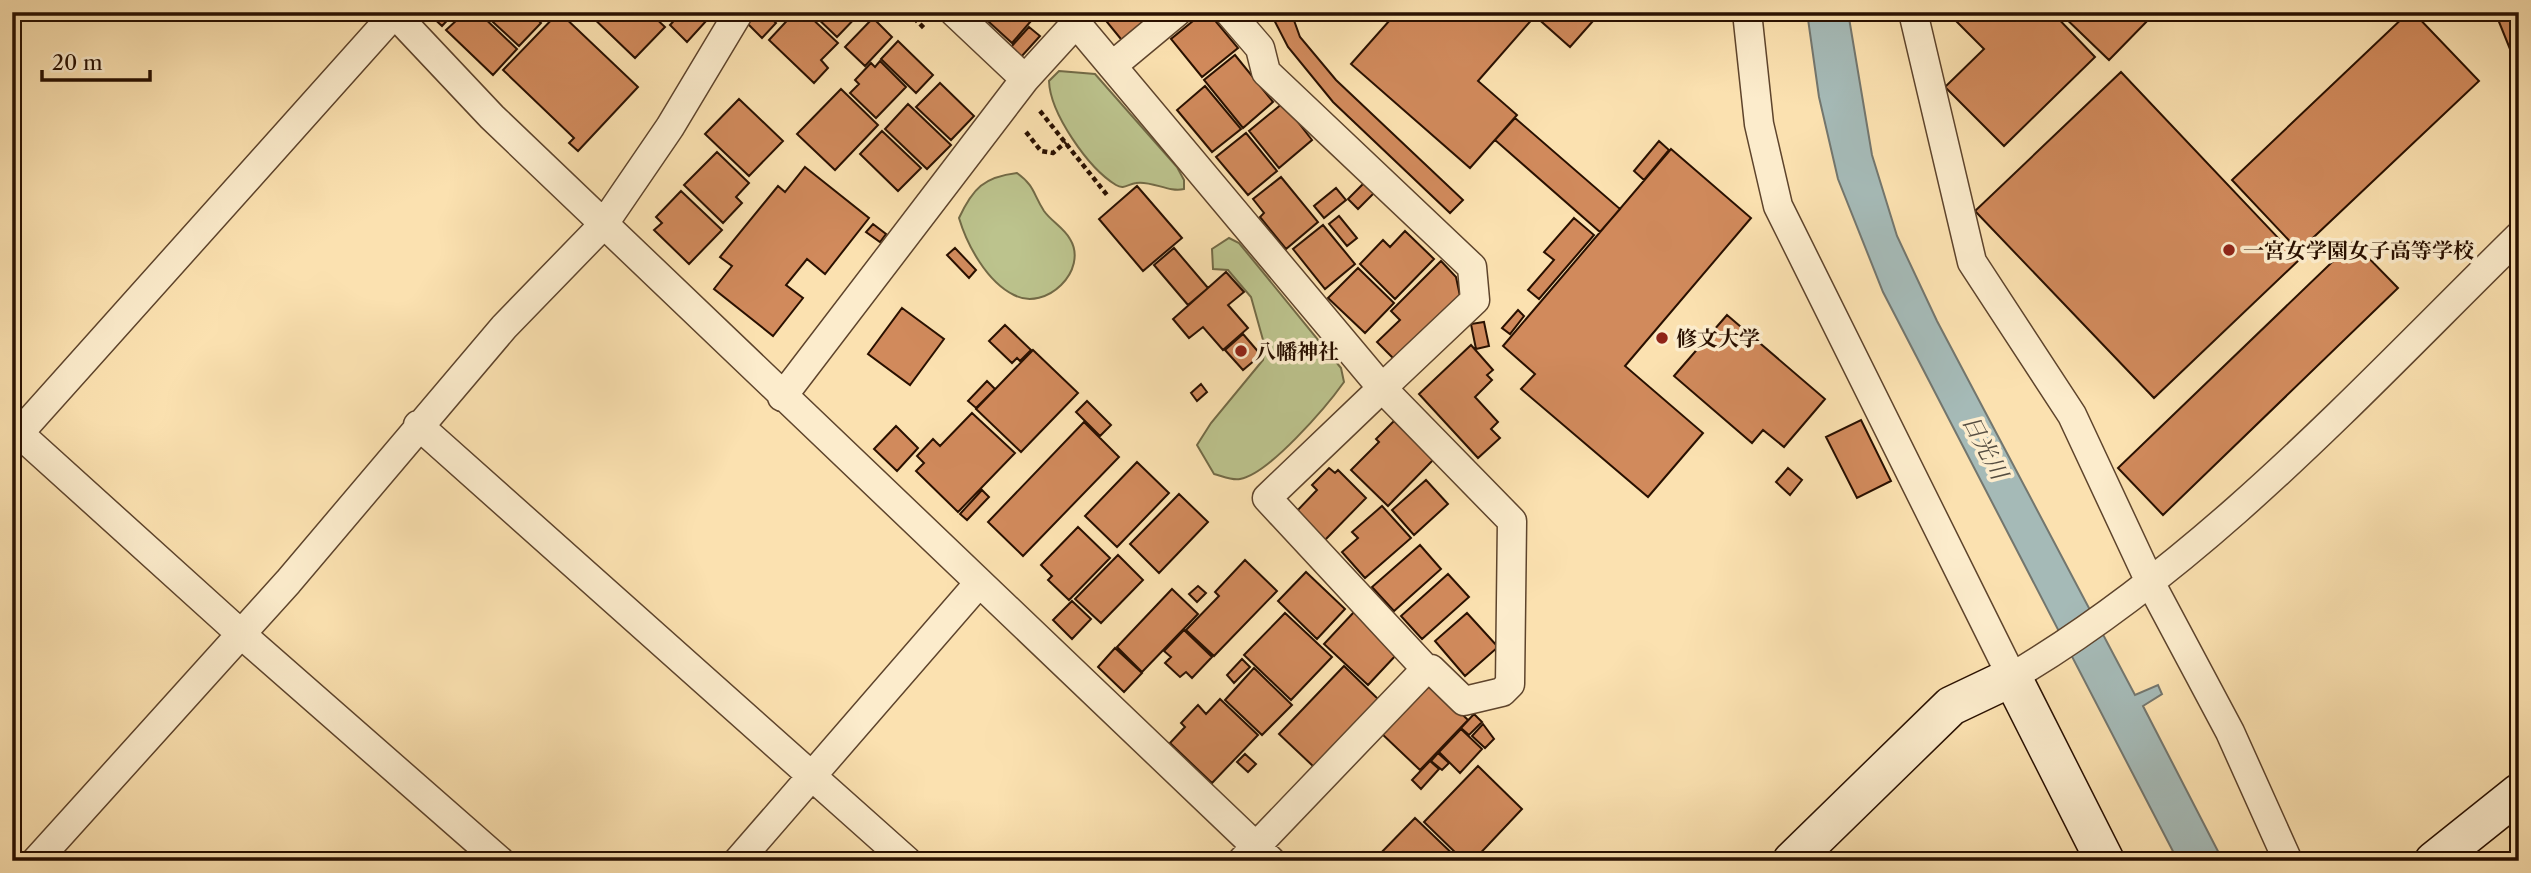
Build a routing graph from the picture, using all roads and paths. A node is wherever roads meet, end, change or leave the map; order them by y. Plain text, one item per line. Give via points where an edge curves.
1 (739, 12) edge
2 (954, 12) edge
3 (1177, 12) edge
4 (1229, 12) edge
5 (1747, 12) edge
6 (1913, 12) edge
7 (394, 13) edge
8 (1112, 66) junction
9 (1023, 83) junction
10 (1107, 195) dead end
11 (603, 225) junction
12 (2519, 236) edge
13 (1382, 388) junction
14 (782, 397) junction
15 (418, 425) junction
16 (15, 434) edge
17 (979, 583) junction
18 (2144, 586) junction
19 (241, 634) junction
20 (1426, 669) junction
21 (2020, 673) junction
22 (811, 775) junction
23 (2519, 793) edge
24 (1256, 856) edge
25 (48, 857) edge
26 (500, 861) edge
27 (738, 861) edge
28 (907, 861) edge
29 (1792, 861) edge
30 (2105, 861) edge
31 (2288, 861) edge
32 (2434, 861) edge

1 - 11 street via 670,127
2 - 9 street
3 - 8 street
4 - 13 street via 1260,48 1266,72 1472,267 1475,300
5 - 21 street via 1759,124 1778,206
6 - 18 street via 1972,262 2072,415
7 - 11 street
7 - 16 street
8 - 9 street via 1076,23
8 - 13 street
9 - 10 path
9 - 14 street
11 - 14 street
11 - 15 street
12 - 18 street via 2254,497
13 - 20 street via 1267,498
13 - 20 street via 1512,521 1510,684 1502,692 1464,701 1431,668
14 - 17 street
15 - 19 street via 382,473
15 - 22 street
16 - 19 street
17 - 22 street
17 - 24 street
18 - 21 street
18 - 31 street via 2230,732
19 - 25 street
19 - 26 street
20 - 24 street
21 - 29 street via 1951,706
21 - 30 street
22 - 27 street
22 - 28 street
23 - 32 street

